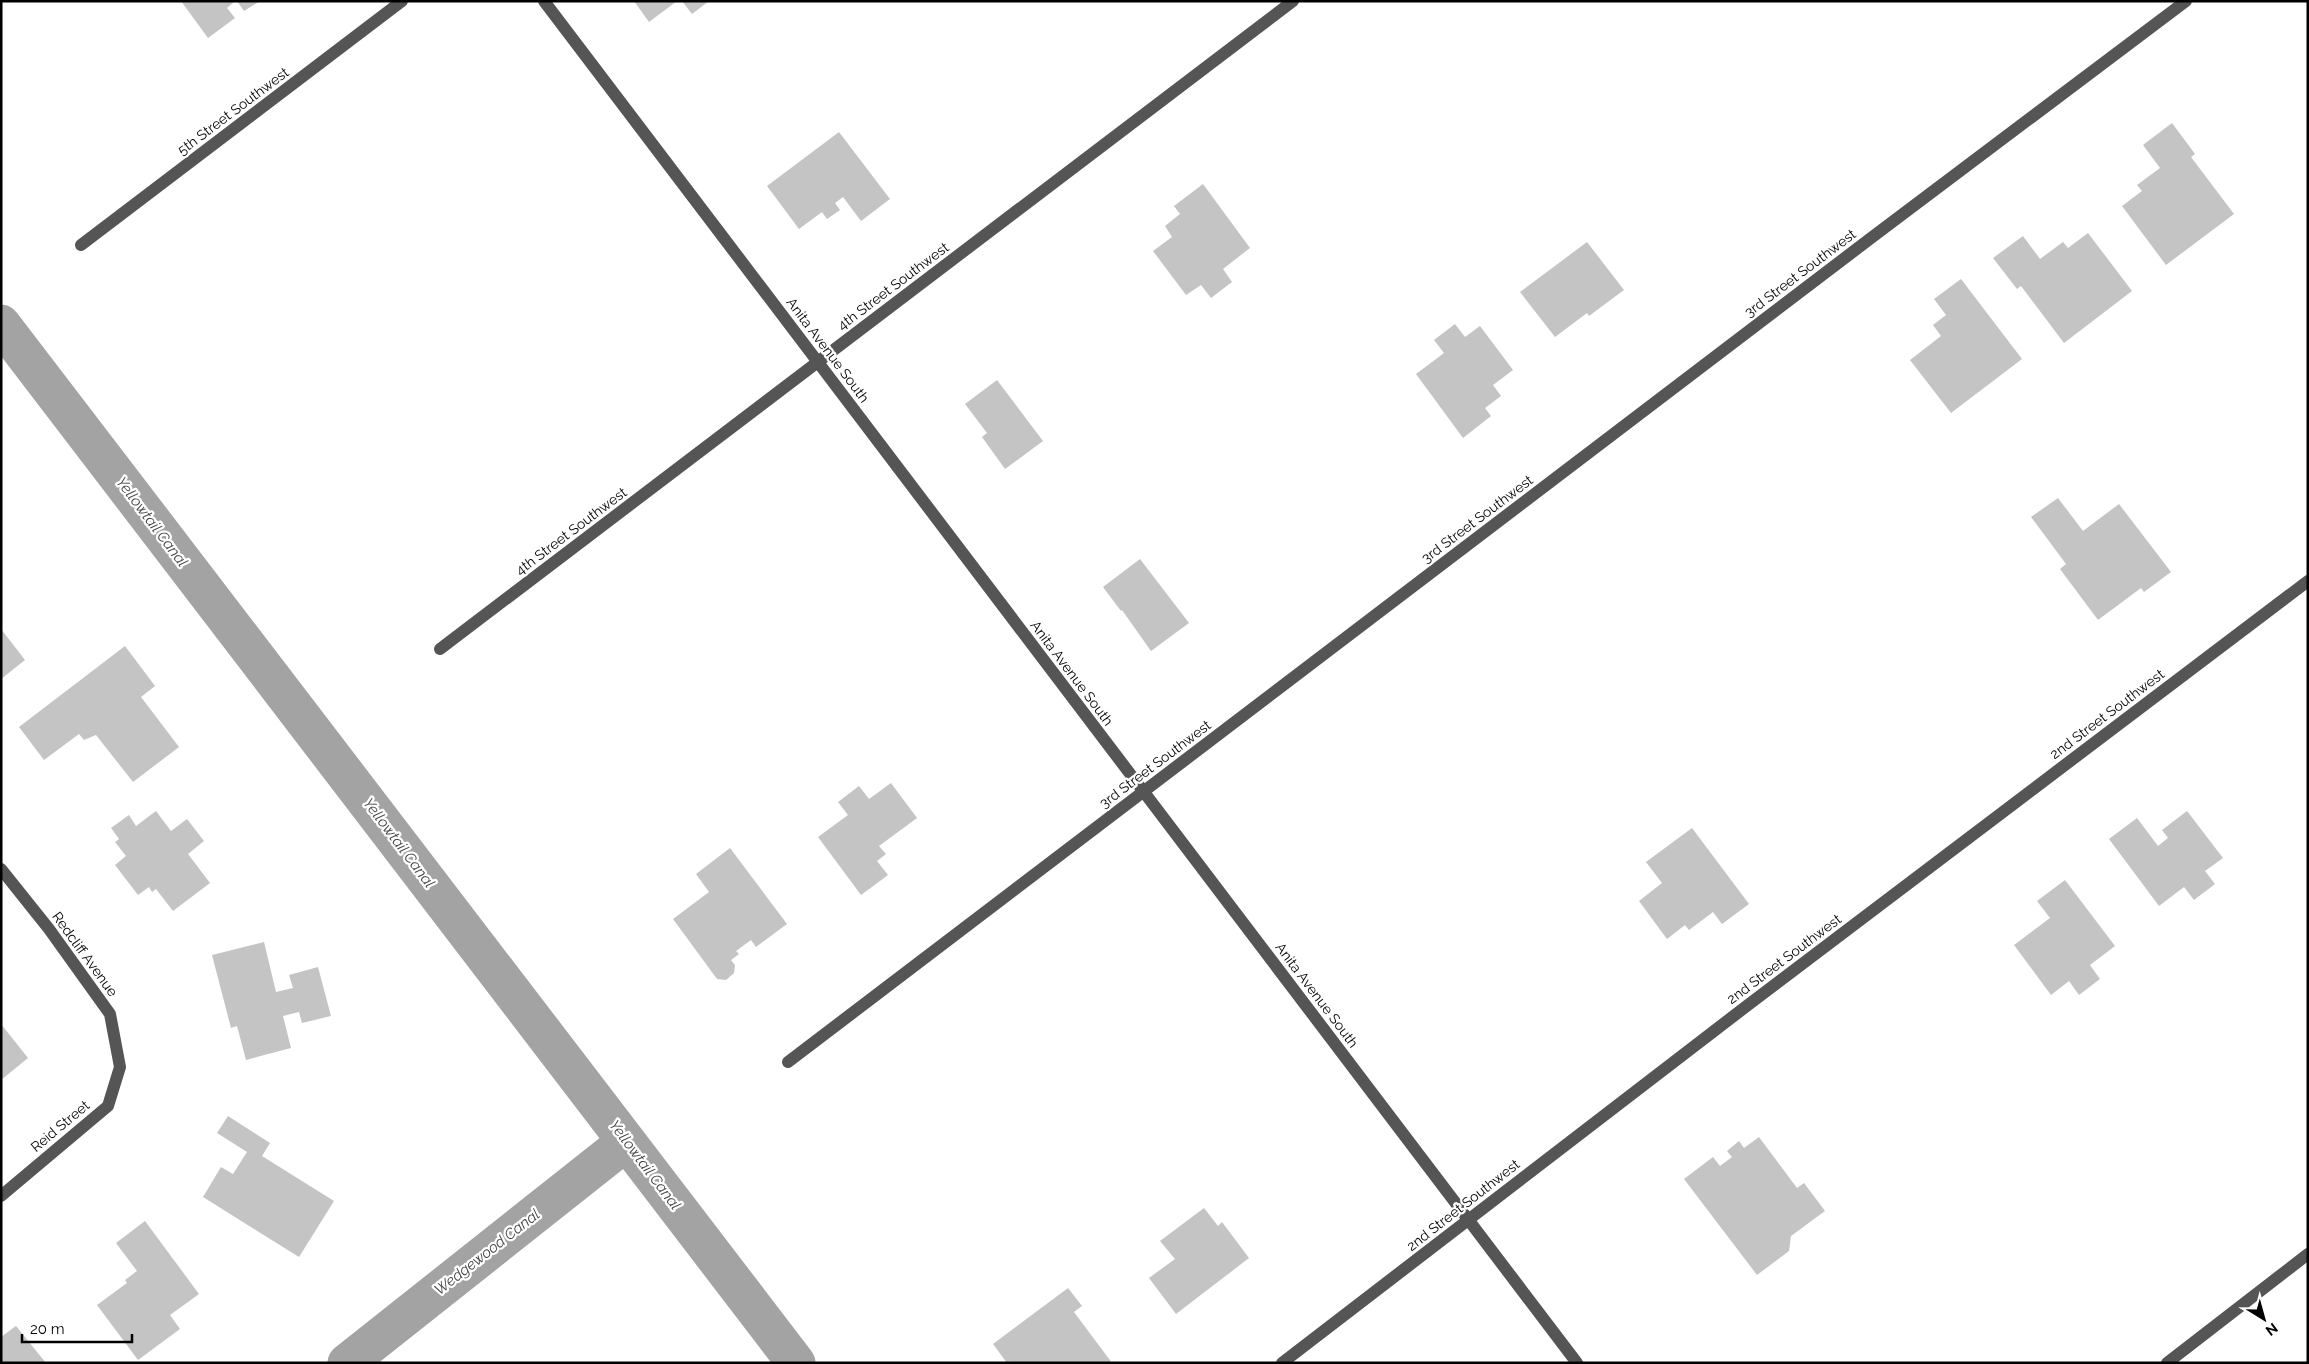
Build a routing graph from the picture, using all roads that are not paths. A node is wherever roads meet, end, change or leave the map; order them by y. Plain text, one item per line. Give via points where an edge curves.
1 (402, 1) edge
2 (544, 1) edge
3 (1293, 1) edge
4 (2186, 1) edge
5 (81, 245) dead end
6 (818, 362) junction
7 (2308, 582) edge
8 (440, 649) dead end
9 (1144, 792) junction
10 (1, 869) edge
11 (788, 1062) dead end
12 (120, 1068) joint
13 (1, 1196) edge
14 (1469, 1220) junction
15 (2308, 1254) edge
16 (1282, 1363) edge
17 (1577, 1363) edge
18 (2167, 1363) edge

1 - 5 street, 5th Street Southwest
2 - 6 street, Anita Avenue South
3 - 6 street, 4th Street Southwest
4 - 9 street, 3rd Street Southwest
6 - 8 street, 4th Street Southwest
6 - 9 street, Anita Avenue South
7 - 14 street, 2nd Street Southwest
9 - 11 street, 3rd Street Southwest
9 - 14 street, Anita Avenue South
10 - 12 street, Redcliff Avenue via 110,1014
12 - 13 street, Reid Street via 108,1106
14 - 16 street, 2nd Street Southwest
14 - 17 street, Anita Avenue South
15 - 18 street

